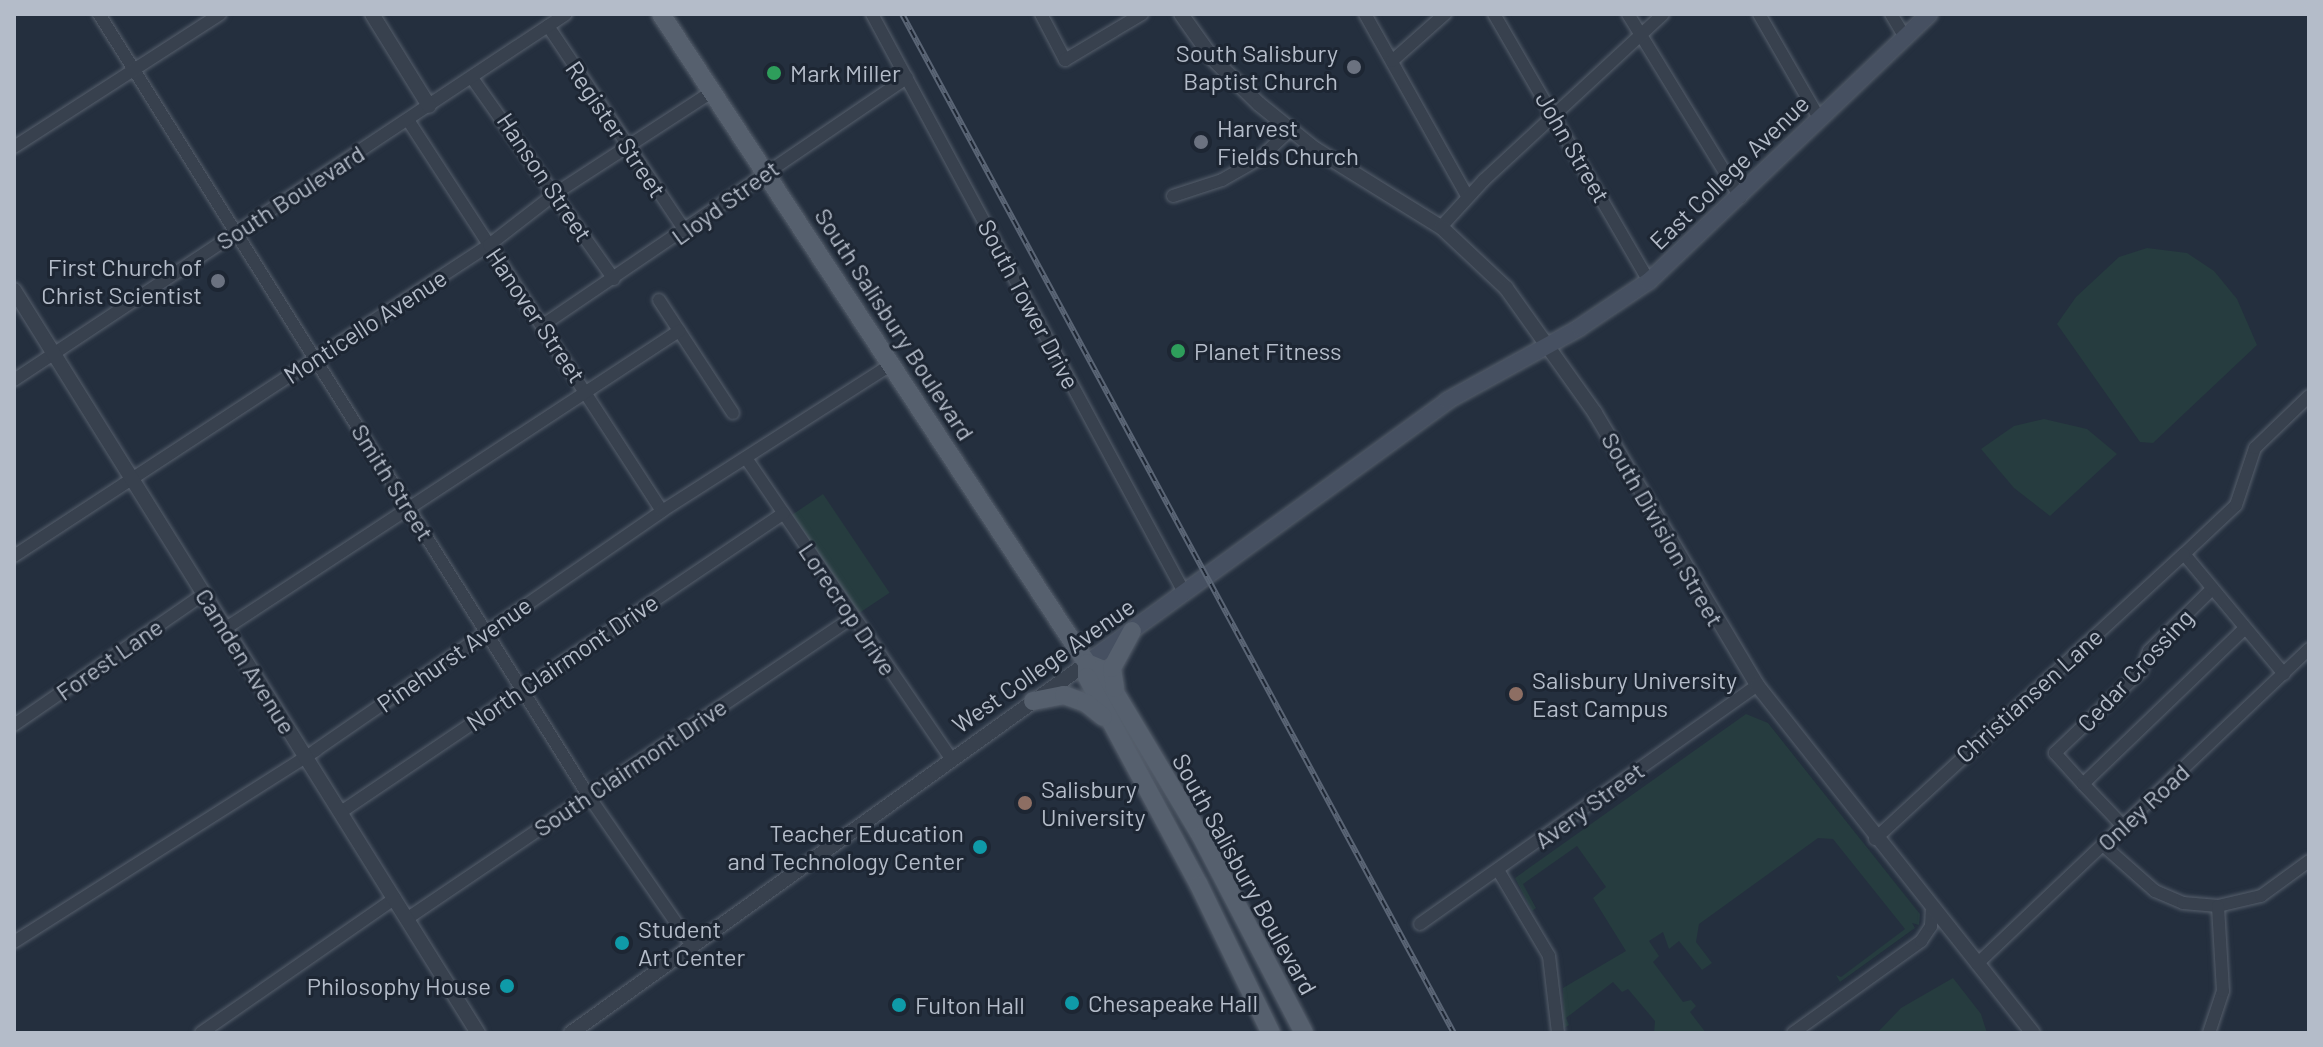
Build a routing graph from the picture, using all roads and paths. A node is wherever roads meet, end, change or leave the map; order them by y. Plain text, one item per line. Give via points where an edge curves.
1 (99, 14) edge
2 (220, 14) edge
3 (372, 14) edge
4 (566, 14) edge
5 (661, 14) edge
6 (872, 14) edge
7 (1041, 14) edge
8 (1142, 14) edge
9 (1181, 14) edge
10 (1365, 14) edge
11 (1445, 14) edge
12 (1494, 14) edge
13 (1628, 14) edge
14 (1663, 14) edge
15 (1759, 14) edge
16 (1891, 14) edge
17 (1929, 14) edge
18 (548, 26) junction
19 (1641, 35) junction
20 (1905, 37) junction
21 (1392, 61) junction
22 (134, 71) junction
23 (472, 78) junction
24 (907, 78) junction
25 (713, 91) junction
26 (429, 106) junction
27 (1555, 114) junction
28 (1819, 118) junction
29 (408, 120) junction
30 (1290, 130) junction
31 (14, 147) edge
32 (628, 147) junction
33 (768, 176) junction
34 (556, 193) junction
35 (1173, 196) dead end
36 (1467, 196) junction
37 (1740, 197) junction
38 (1441, 227) junction
39 (685, 231) junction
40 (236, 232) junction
41 (489, 245) junction
42 (614, 279) junction
43 (1649, 281) junction
44 (14, 290) edge
45 (659, 300) dead end
46 (543, 325) junction
47 (679, 331) junction
48 (1547, 344) junction
49 (52, 352) junction
50 (317, 358) junction
51 (893, 363) junction
52 (14, 380) edge
53 (588, 392) junction
54 (2309, 396) edge
55 (733, 413) dead end
56 (746, 458) junction
57 (131, 479) junction
58 (408, 507) junction
59 (662, 511) junction
60 (784, 513) junction
61 (2184, 554) junction
62 (14, 556) edge
63 (2211, 590) junction
64 (204, 594) junction
65 (1185, 594) junction
66 (853, 617) junction
67 (226, 628) junction
68 (2244, 629) junction
69 (486, 631) junction
70 (1132, 631) junction
71 (2309, 649) edge
72 (1087, 663) junction
73 (2284, 674) junction
74 (1757, 685) junction
75 (521, 688) junction
76 (1118, 698) junction
77 (1033, 701) junction
78 (14, 725) edge
79 (1114, 726) junction
80 (305, 755) junction
81 (951, 759) junction
82 (2083, 784) junction
83 (588, 795) junction
84 (341, 812) junction
85 (2123, 826) junction
86 (1875, 839) junction
87 (2103, 845) junction
88 (2309, 861) edge
89 (1498, 870) junction
90 (1199, 885) junction
91 (395, 898) junction
92 (2218, 906) junction
93 (1932, 907) junction
94 (408, 918) junction
95 (1420, 924) dead end
96 (1254, 939) junction
97 (14, 942) edge
98 (692, 946) junction
99 (1977, 964) junction
100 (201, 1033) edge
101 (478, 1033) edge
102 (571, 1033) edge
103 (1271, 1033) edge
104 (1304, 1033) edge
105 (1558, 1033) edge
106 (1793, 1033) edge
107 (2033, 1033) edge
108 (2209, 1033) edge

1 - 22 street, Smith Street
2 - 22 street
3 - 26 street
4 - 18 street, South Boulevard
5 - 25 main road, South Salisbury Boulevard
6 - 24 street, South Tower Drive
7 - 8 street via 1065,60
9 - 30 street, South Division Street via 1213,59
10 - 21 street
11 - 21 street
12 - 27 street, John Street
13 - 19 street
14 - 19 street
15 - 28 street
16 - 20 street
17 - 20 main road, East College Avenue
18 - 23 street, South Boulevard
18 - 32 street, Register Street
19 - 27 street
19 - 37 street
20 - 28 main road, East College Avenue
21 - 36 street
22 - 31 street
22 - 40 street, Smith Street
23 - 26 street, South Boulevard
23 - 34 street, Hanson Street
24 - 33 street, Lloyd Street via 781,161
24 - 65 street, South Tower Drive
25 - 32 street, Monticello Avenue
25 - 33 main road, South Salisbury Boulevard
26 - 29 street, South Boulevard
27 - 36 street
27 - 43 street, John Street
28 - 37 main road, East College Avenue
29 - 40 street, South Boulevard
29 - 41 street, Hanover Street
30 - 35 street via 1234,173 1198,192
30 - 38 street, South Division Street
32 - 34 street, Monticello Avenue
32 - 39 street, Register Street
33 - 39 street, Lloyd Street
33 - 51 main road, South Salisbury Boulevard
34 - 41 street, Monticello Avenue
34 - 42 street, Hanson Street
36 - 38 street
37 - 43 main road, East College Avenue
38 - 48 street, South Division Street via 1506,288
39 - 42 street, Lloyd Street
40 - 49 street, South Boulevard
40 - 50 street, Smith Street
41 - 46 street, Hanover Street
41 - 50 street, Monticello Avenue
42 - 46 street, Lloyd Street
43 - 48 main road, East College Avenue
44 - 49 street, Camden Avenue
45 - 47 street
46 - 53 street, Hanover Street
47 - 53 street
47 - 55 street
48 - 65 main road, West College Avenue via 1437,408
48 - 74 street, South Division Street via 1595,413
49 - 52 street, South Boulevard
49 - 57 street, Camden Avenue
50 - 57 street, Monticello Avenue
50 - 58 street, Smith Street
51 - 56 street, Pinehurst Avenue
51 - 72 main road, South Salisbury Boulevard
53 - 58 street
53 - 59 street, Hanover Street
54 - 61 street via 2255,448 2236,505
56 - 59 street, Pinehurst Avenue
56 - 60 street, Lorecrop Drive
57 - 62 street, Monticello Avenue
57 - 64 street, Camden Avenue
58 - 67 street
58 - 69 street, Smith Street
59 - 69 street, Pinehurst Avenue
60 - 66 street, Lorecrop Drive
60 - 75 street, North Clairmont Drive
61 - 63 street, Cedar Crossing
61 - 86 street, Christiansen Lane
63 - 68 street, Cedar Crossing
63 - 82 street, Cedar Crossing via 2149,651 2141,671 2055,753
64 - 67 street, Camden Avenue
64 - 78 street, Forest Lane
65 - 70 main road, West College Avenue
66 - 81 street, Lorecrop Drive
66 - 83 street, South Clairmont Drive
67 - 80 street, Camden Avenue
68 - 73 street, Cedar Crossing
68 - 82 street, Cedar Crossing
69 - 75 street, Smith Street
69 - 80 street, Pinehurst Avenue
70 - 72 main road, West College Avenue
70 - 76 main road via 1112,668
71 - 73 street, Onley Road
72 - 76 main road, South Salisbury Boulevard via 1101,669
72 - 77 street, West College Avenue
72 - 79 main road, South Salisbury Boulevard via 1087,677
73 - 85 street, Onley Road
74 - 86 street, South Division Street
74 - 89 street, Avery Street
75 - 83 street, Smith Street
75 - 84 street, North Clairmont Drive
76 - 96 main road, South Salisbury Boulevard
77 - 79 main road via 1064,695 1086,703
77 - 81 street, West College Avenue
79 - 90 main road, South Salisbury Boulevard
80 - 84 street, Camden Avenue
80 - 97 street, Pinehurst Avenue
81 - 98 street, West College Avenue
82 - 85 street, Cedar Crossing
83 - 94 street, South Clairmont Drive
83 - 98 street, Smith Street
84 - 91 street, Camden Avenue
85 - 87 street, Onley Road
86 - 93 street, South Division Street
87 - 92 street via 2155,891 2183,903
87 - 99 street, Onley Road
88 - 92 street via 2261,896
89 - 95 street, Avery Street
89 - 105 street via 1549,956
90 - 96 main road via 1208,880 1215,885 1235,924
90 - 103 main road, South Salisbury Boulevard
91 - 94 street, Camden Avenue
91 - 100 street
92 - 108 street via 2223,991
93 - 99 street, South Division Street
93 - 106 street via 1931,926 1921,941
94 - 101 street, Camden Avenue
96 - 104 main road, South Salisbury Boulevard
98 - 102 street, West College Avenue
99 - 107 street, South Division Street

